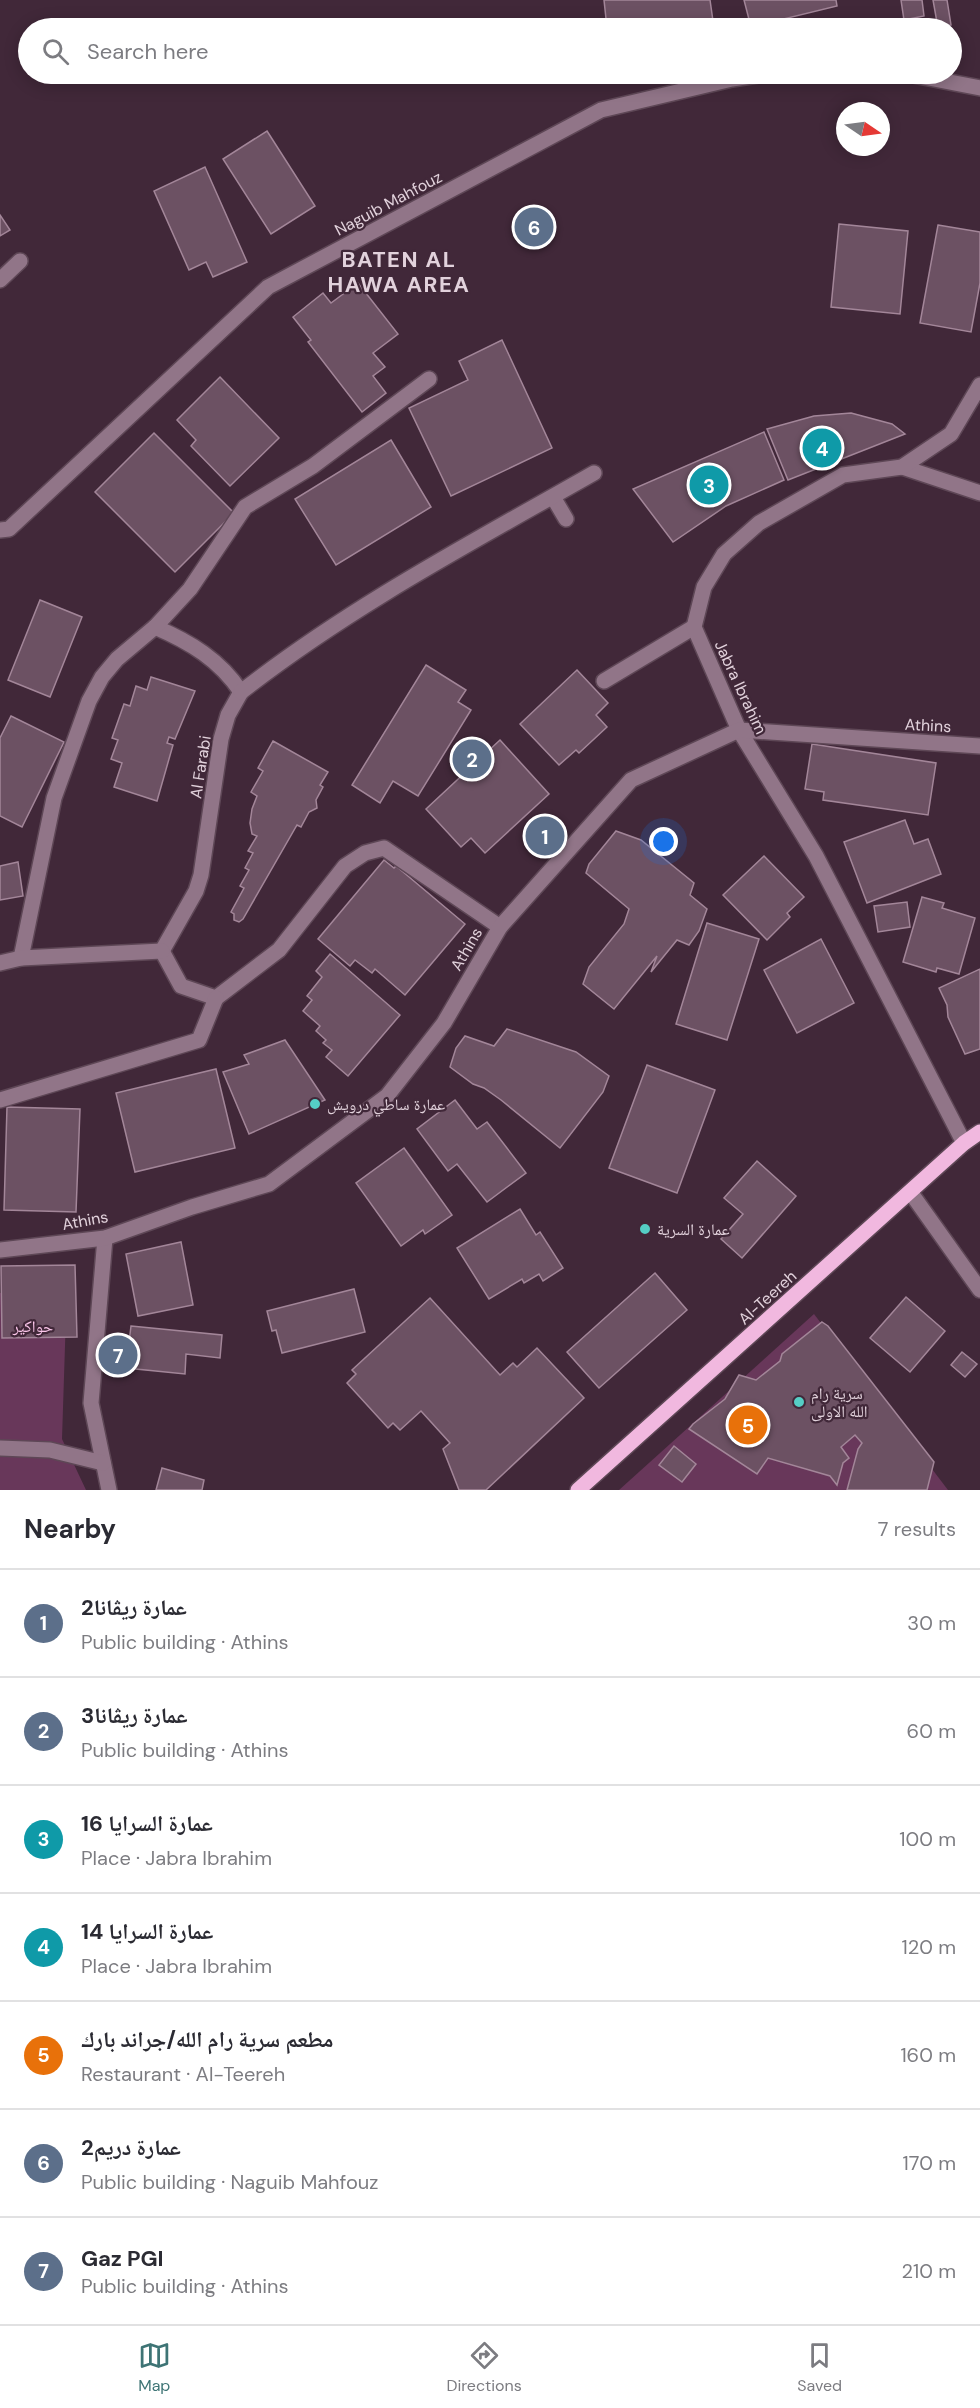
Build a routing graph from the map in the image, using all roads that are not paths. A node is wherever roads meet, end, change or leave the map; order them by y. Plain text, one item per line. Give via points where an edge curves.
1 (711, 84) edge
2 (959, 84) edge
3 (980, 88) edge
4 (20, 261) dead end
5 (0, 280) edge
6 (429, 379) dead end
7 (980, 385) edge
8 (902, 467) junction
9 (594, 473) dead end
10 (980, 493) edge
11 (553, 496) junction
12 (566, 519) dead end
13 (0, 530) edge
14 (155, 627) junction
15 (694, 627) junction
16 (604, 681) dead end
17 (241, 692) junction
18 (739, 730) junction
19 (980, 746) edge
20 (500, 927) junction
21 (162, 951) junction
22 (21, 958) junction
23 (0, 963) edge
24 (216, 998) junction
25 (0, 1100) edge
26 (980, 1132) edge
27 (964, 1143) junction
28 (911, 1193) junction
29 (105, 1238) junction
30 (0, 1250) edge
31 (980, 1290) edge
32 (0, 1448) edge
33 (103, 1463) junction
34 (109, 1490) edge
35 (578, 1490) edge

1 - 13 street, Naguib Mahfouz via 601,110 268,287 9,528
2 - 3 street
4 - 5 street
6 - 14 street via 313,465 245,507 190,589
7 - 8 street via 951,434
8 - 10 street
8 - 15 street via 843,475 759,523 724,554 704,587
9 - 11 street
11 - 12 street
11 - 17 street via 372,600
14 - 17 street via 210,657
14 - 22 street via 117,659 89,701 54,798
15 - 16 street
15 - 18 street, Jabra Ibrahim
17 - 21 street, Al Farabi via 221,739 201,875 187,909
18 - 19 street, Athins
18 - 20 street, Athins via 631,780
18 - 27 street, Jabra Ibrahim via 816,856
20 - 24 street via 384,848 365,853 345,866 279,950
20 - 29 street, Athins via 444,1023 387,1096 269,1184
21 - 22 street
21 - 24 street via 181,986
22 - 23 street
24 - 25 street via 199,1040
26 - 27 main road, Al-Teereh
27 - 28 main road, Al-Teereh
28 - 31 street
28 - 35 main road, Al-Teereh
29 - 30 street, Athins
29 - 33 street via 91,1403
32 - 33 street via 50,1450
33 - 34 street

